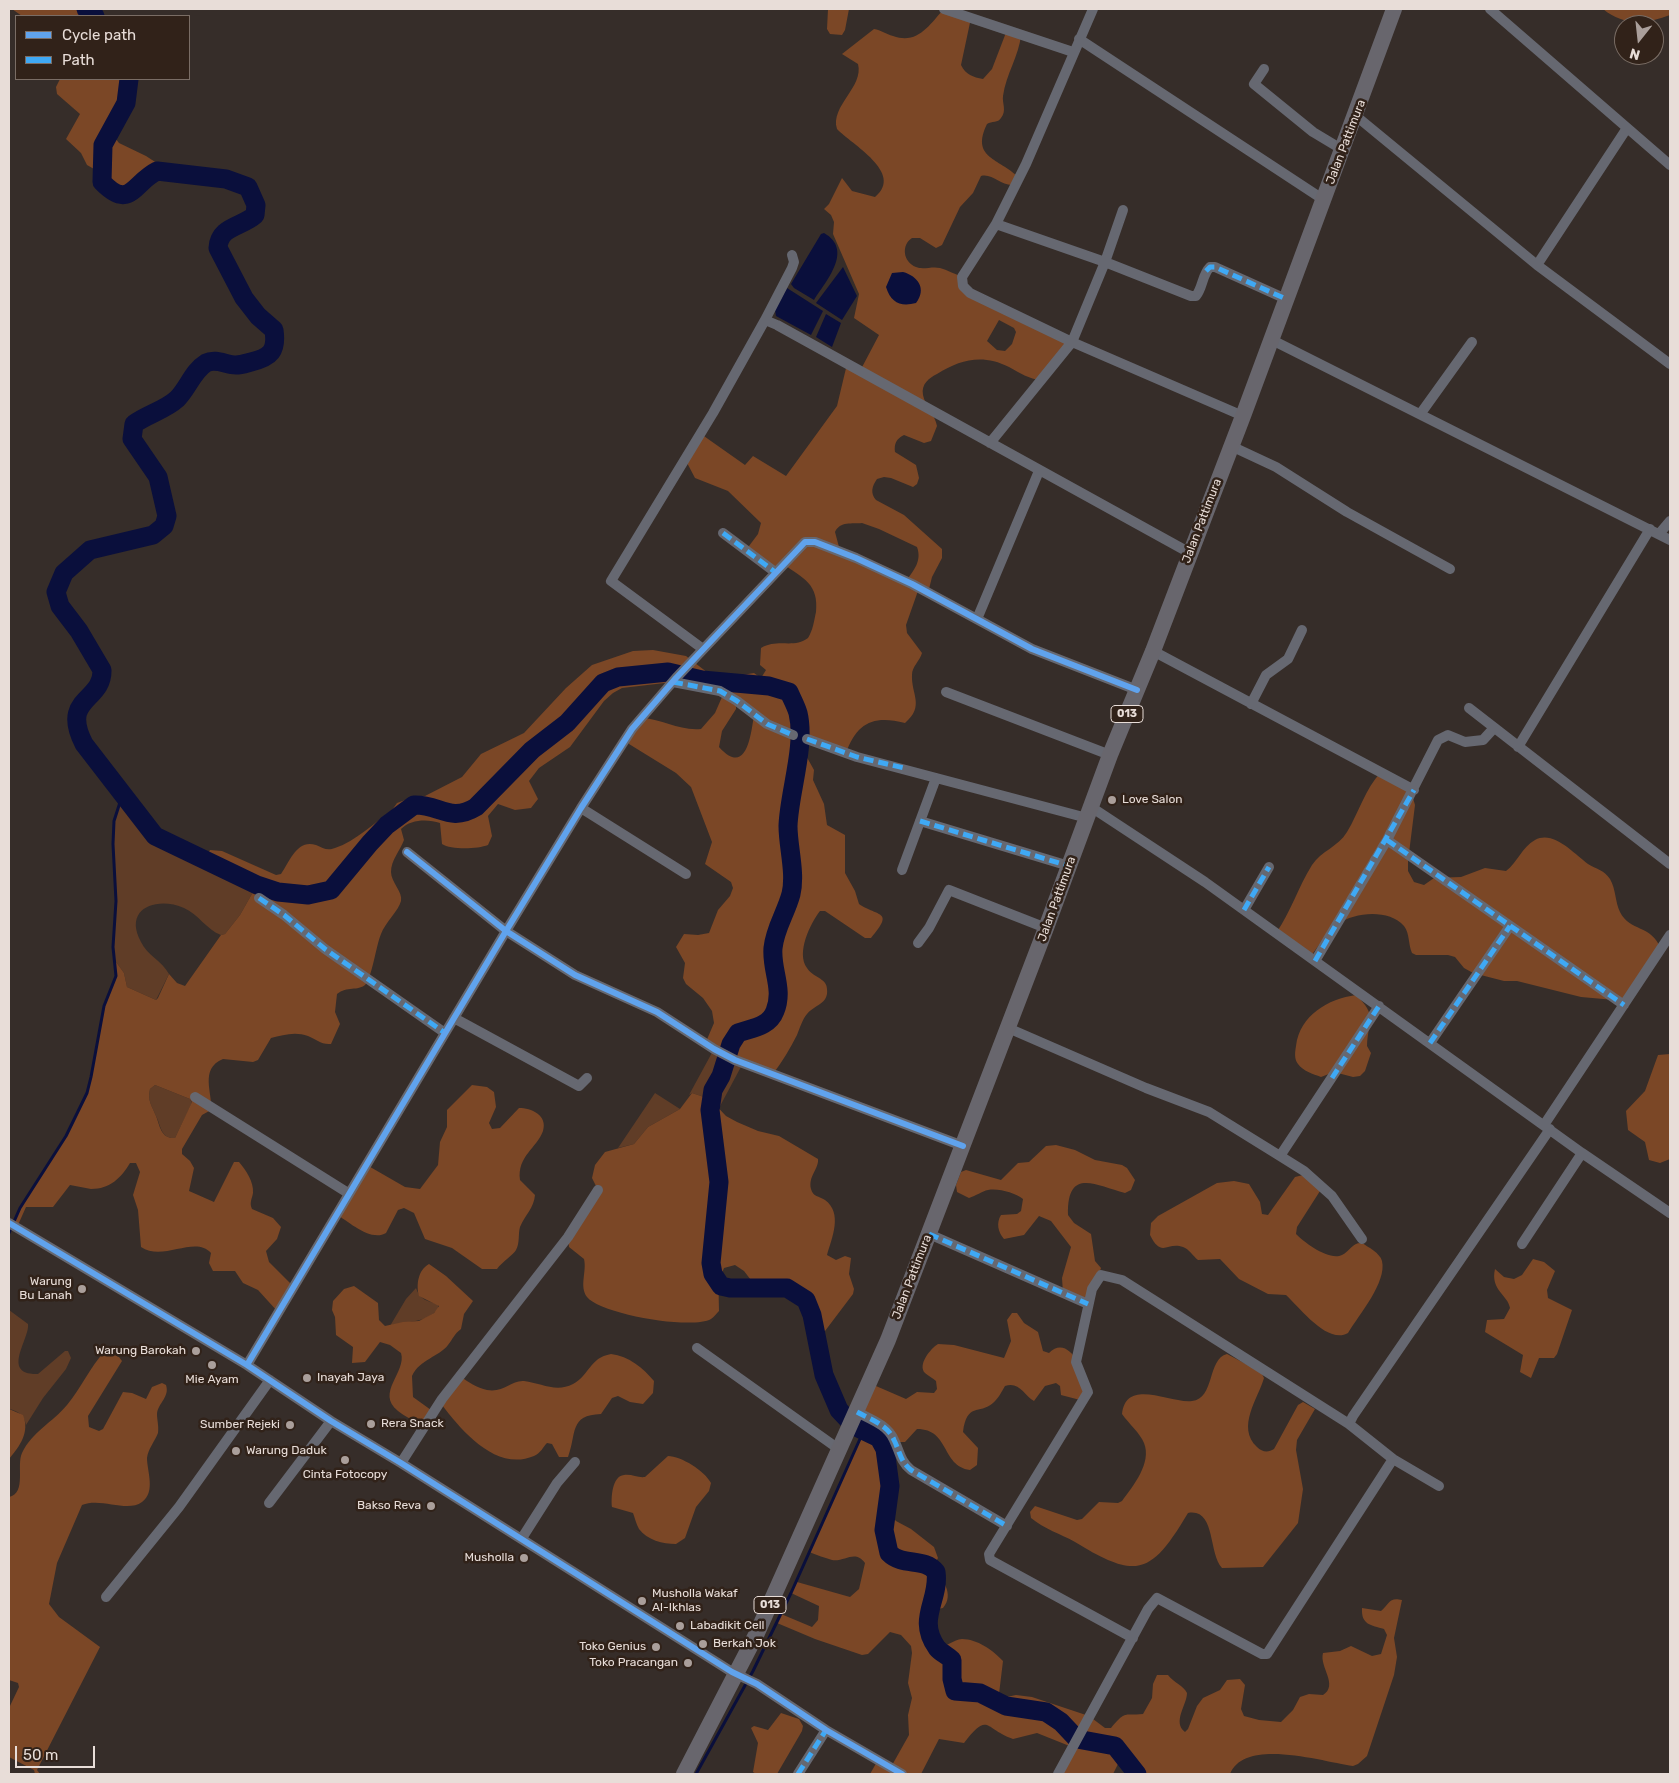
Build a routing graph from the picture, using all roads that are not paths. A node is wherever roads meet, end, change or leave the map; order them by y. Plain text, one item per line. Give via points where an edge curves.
1 (944, 9) edge
2 (1093, 9) edge
3 (1394, 9) edge
4 (1490, 9) edge
5 (1079, 39) junction
6 (1074, 52) junction
7 (1264, 70) dead end
8 (1356, 116) junction
9 (1627, 128) junction
10 (1343, 150) junction
11 (1670, 165) edge
12 (1324, 200) junction
13 (1123, 210) dead end
14 (996, 224) junction
15 (792, 255) dead end
16 (1105, 262) junction
17 (1537, 265) junction
18 (1286, 299) junction
19 (764, 320) junction
20 (1272, 340) junction
21 (1072, 342) junction
22 (1472, 342) dead end
23 (1670, 364) edge
24 (1421, 413) junction
25 (1243, 416) junction
26 (990, 444) junction
27 (1231, 446) junction
28 (1039, 471) junction
29 (1670, 522) edge
30 (1654, 531) junction
31 (723, 533) dead end
32 (1670, 540) edge
33 (1190, 553) junction
34 (1450, 569) dead end
35 (775, 572) junction
36 (977, 619) junction
37 (1302, 630) dead end
38 (703, 649) junction
39 (1153, 651) junction
40 (674, 680) junction
41 (1137, 690) junction
42 (946, 692) dead end
43 (1251, 704) junction
44 (1469, 708) dead end
45 (1494, 728) junction
46 (792, 734) dead end
47 (807, 739) dead end
48 (1518, 747) junction
49 (1110, 754) junction
50 (936, 778) junction
51 (1414, 790) junction
52 (580, 808) junction
53 (1089, 813) junction
54 (920, 821) junction
55 (1387, 840) junction
56 (407, 852) dead end
57 (1670, 864) edge
58 (1069, 866) junction
59 (1269, 867) dead end
60 (902, 870) dead end
61 (686, 874) dead end
62 (259, 898) dead end
63 (1244, 910) junction
64 (1510, 926) junction
65 (1046, 928) junction
66 (506, 931) junction
67 (1670, 935) edge
68 (918, 943) dead end
69 (1315, 961) junction
70 (1624, 1005) junction
71 (1379, 1006) junction
72 (454, 1018) junction
73 (1008, 1028) junction
74 (445, 1033) junction
75 (1430, 1043) junction
76 (587, 1078) dead end
77 (195, 1097) dead end
78 (1547, 1127) junction
79 (963, 1146) junction
80 (1582, 1153) junction
81 (1280, 1156) junction
82 (598, 1190) dead end
83 (348, 1193) junction
84 (1670, 1213) edge
85 (11, 1224) edge
86 (929, 1234) junction
87 (1362, 1239) dead end
88 (1522, 1244) dead end
89 (1088, 1304) junction
90 (697, 1348) dead end
91 (247, 1365) junction
92 (270, 1380) junction
93 (856, 1415) junction
94 (330, 1422) junction
95 (1349, 1424) junction
96 (840, 1450) junction
97 (1392, 1459) junction
98 (575, 1462) dead end
99 (402, 1463) junction
100 (1439, 1486) dead end
101 (269, 1503) dead end
102 (1007, 1526) junction
103 (522, 1538) junction
104 (106, 1597) dead end
105 (1133, 1638) junction
106 (741, 1675) junction
107 (826, 1730) junction
108 (684, 1774) edge
109 (798, 1774) edge
110 (902, 1774) edge
111 (1058, 1774) edge

1 - 6 street
2 - 5 street
3 - 8 main road, Jalan Pattimura / 013
4 - 9 street
5 - 6 street
5 - 12 street
6 - 14 street via 1026,164
7 - 10 street via 1254,84 1313,132
8 - 10 main road, Jalan Pattimura / 013
8 - 17 street
9 - 11 street
9 - 17 street
10 - 12 main road, Jalan Pattimura / 013
12 - 18 main road, Jalan Pattimura / 013
13 - 16 street
14 - 16 street
14 - 21 street via 962,277 963,286 970,293
15 - 19 street via 792,268
16 - 18 street via 1191,296 1200,292 1206,271 1215,267
16 - 21 street
17 - 23 street
18 - 20 main road, Jalan Pattimura / 013
19 - 26 street
19 - 38 street via 713,413 612,581
20 - 24 street
20 - 25 main road, Jalan Pattimura / 013
21 - 25 street
21 - 26 street
22 - 24 street
24 - 30 street
25 - 27 main road, Jalan Pattimura / 013
26 - 28 street
27 - 33 main road, Jalan Pattimura / 013
27 - 34 street via 1276,467 1347,512
28 - 33 street
28 - 36 street
29 - 30 street
30 - 32 street
30 - 48 street
31 - 35 street
33 - 39 main road, Jalan Pattimura / 013
35 - 36 street via 805,542 815,542 912,584
35 - 38 street
36 - 41 street via 1032,649
37 - 43 street via 1288,659 1266,675
38 - 40 street
39 - 41 main road, Jalan Pattimura / 013
39 - 43 street
40 - 46 street via 720,691 767,724
40 - 52 street via 632,729
41 - 49 main road, Jalan Pattimura / 013
42 - 49 street
43 - 51 street
44 - 45 street
45 - 48 street
45 - 51 street via 1482,740 1464,742 1448,735 1438,740
47 - 50 street via 857,757
48 - 57 street
49 - 53 main road, Jalan Pattimura / 013
50 - 53 street
50 - 54 street
51 - 55 street
52 - 61 street
52 - 66 street
53 - 58 main road, Jalan Pattimura / 013
53 - 63 street
54 - 58 street
54 - 60 street
55 - 64 street
55 - 69 street
56 - 66 street
58 - 65 main road, Jalan Pattimura / 013
59 - 63 street
62 - 74 street via 325,949
63 - 69 street
64 - 70 street
64 - 75 street
65 - 68 street via 949,890
65 - 73 main road, Jalan Pattimura / 013
66 - 72 street
66 - 79 street via 575,975 657,1012 735,1060
67 - 70 street
69 - 71 street
70 - 78 street
71 - 75 street
71 - 81 street
72 - 74 street
72 - 76 street via 579,1086
73 - 79 main road, Jalan Pattimura / 013
73 - 81 street via 1209,1112
74 - 83 street
75 - 78 street
77 - 83 street
78 - 80 street
78 - 95 street
79 - 86 main road, Jalan Pattimura / 013
80 - 84 street
80 - 88 street
81 - 87 street via 1332,1196
82 - 99 street via 568,1237 442,1399
83 - 91 street
85 - 91 street
86 - 89 street
86 - 93 main road, Jalan Pattimura / 013
89 - 95 street via 1101,1274 1122,1280
89 - 102 street via 1076,1362 1088,1392
90 - 96 street
91 - 92 street
92 - 94 street
92 - 104 street via 179,1507
93 - 96 main road, Jalan Pattimura / 013
93 - 102 street via 886,1429 894,1439 900,1457 911,1470
94 - 99 street
94 - 101 street
95 - 97 street
96 - 106 main road, Jalan Pattimura / 013
97 - 100 street
97 - 105 street via 1267,1654 1157,1598
98 - 103 street via 557,1483
99 - 103 street
102 - 105 street via 989,1554 990,1560
103 - 106 street
105 - 111 street
106 - 107 street
106 - 108 main road, Jalan Pattimura / 013
107 - 109 street
107 - 110 street

